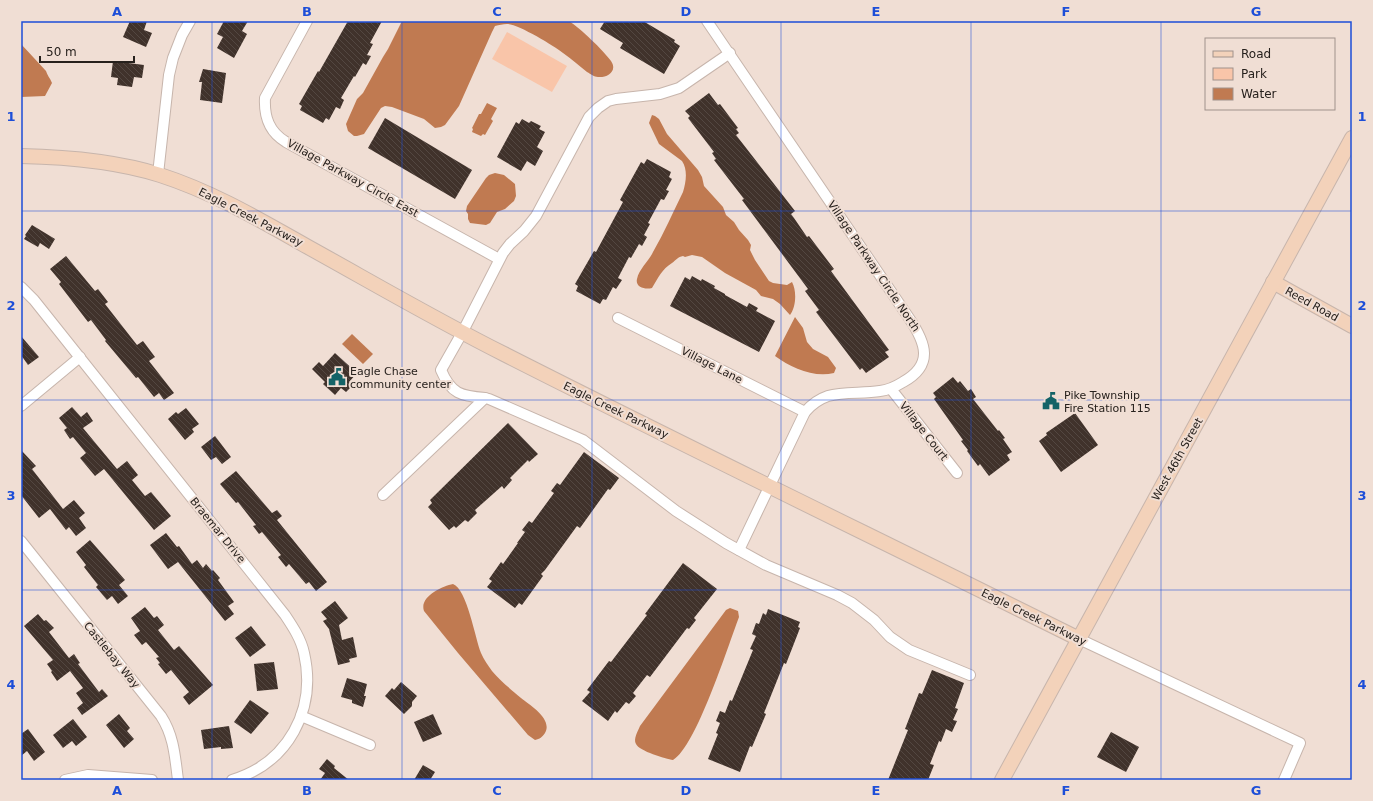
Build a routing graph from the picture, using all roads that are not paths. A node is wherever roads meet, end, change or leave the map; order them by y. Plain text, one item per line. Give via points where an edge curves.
1 (190, 21) edge
2 (307, 21) edge
3 (707, 21) edge
4 (730, 53) junction
5 (1352, 138) edge
6 (21, 156) edge
7 (158, 174) junction
8 (499, 258) junction
9 (1273, 282) junction
10 (21, 287) edge
11 (618, 318) dead end
12 (1352, 326) edge
13 (462, 333) junction
14 (80, 357) junction
15 (890, 389) junction
16 (485, 398) junction
17 (21, 406) edge
18 (805, 412) junction
19 (957, 473) dead end
20 (770, 486) junction
21 (383, 495) dead end
22 (21, 541) edge
23 (739, 550) junction
24 (1079, 639) junction
25 (970, 675) dead end
26 (301, 716) junction
27 (370, 745) dead end
28 (65, 780) edge
29 (152, 780) edge
30 (178, 780) edge
31 (232, 780) edge
32 (1002, 780) edge
33 (1284, 780) edge

1 - 7 street via 172,58
2 - 8 street, Village Parkway Circle East via 265,98 267,121 273,131 286,142
3 - 4 street, Village Parkway Circle North
4 - 8 street via 679,88 660,94 616,99 598,108 587,121 536,216
4 - 15 street, Village Parkway Circle North via 920,335 924,351 922,364 914,376
5 - 9 main road, West 46th Street
6 - 7 main road, Eagle Creek Parkway via 95,161
7 - 13 main road, Eagle Creek Parkway via 233,205
8 - 13 street
9 - 12 main road, Reed Road
9 - 24 main road, West 46th Street
10 - 14 street, Braemar Drive
11 - 18 street, Village Lane
13 - 16 street via 441,370 442,373 456,392 468,397
13 - 20 main road, Eagle Creek Parkway
14 - 17 street
14 - 26 street, Braemar Drive via 295,630 304,652 308,676
15 - 18 street, Village Parkway Circle North via 830,395 817,401
15 - 19 street, Village Court
16 - 21 street
16 - 23 street via 583,440 687,518
18 - 20 street, Village Parkway Circle North
20 - 23 street
20 - 24 main road, Eagle Creek Parkway
22 - 30 street, Castlebay Way via 161,716 173,742
23 - 25 street via 843,598 865,612 905,648
24 - 32 main road, West 46th Street
24 - 33 street, Eagle Creek Parkway via 1300,743
26 - 27 street
26 - 31 street, Braemar Drive via 291,738 271,760 251,773
28 - 29 street via 88,775

